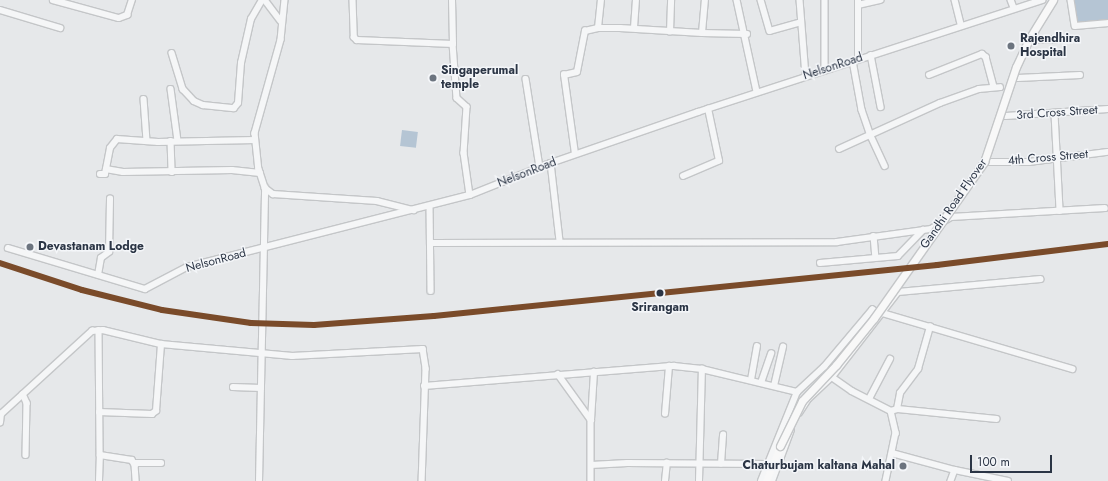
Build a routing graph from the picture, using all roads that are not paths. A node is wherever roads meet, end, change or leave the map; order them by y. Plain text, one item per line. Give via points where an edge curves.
1 (53, 0) edge
2 (132, 0) edge
3 (263, 0) edge
4 (285, 0) edge
5 (353, 0) edge
6 (452, 0) edge
7 (601, 0) edge
8 (636, 0) edge
9 (671, 0) edge
10 (705, 0) edge
11 (738, 0) edge
12 (761, 0) edge
13 (800, 0) edge
14 (825, 0) edge
15 (880, 0) edge
16 (954, 0) edge
17 (1011, 0) edge
18 (1042, 0) edge
19 (1053, 0) edge
20 (1071, 0) edge
21 (858, 3) edge
22 (1014, 8) junction
23 (0, 10) edge
24 (281, 21) junction
25 (801, 22) junction
26 (1108, 23) edge
27 (961, 24) junction
28 (60, 28) dead end
29 (598, 28) junction
30 (634, 28) junction
31 (670, 32) junction
32 (702, 33) junction
33 (747, 34) junction
34 (1031, 40) junction
35 (1063, 40) dead end
36 (453, 44) junction
37 (172, 53) dead end
38 (871, 55) junction
39 (856, 60) junction
40 (825, 70) junction
41 (929, 75) dead end
42 (1080, 75) dead end
43 (806, 76) junction
44 (1018, 78) dead end
45 (526, 79) dead end
46 (171, 89) dead end
47 (757, 92) junction
48 (144, 99) dead end
49 (881, 107) dead end
50 (708, 109) junction
51 (1108, 109) edge
52 (1055, 114) junction
53 (1006, 116) dead end
54 (871, 136) junction
55 (255, 140) junction
56 (147, 141) junction
57 (174, 141) junction
58 (839, 149) dead end
59 (1107, 152) edge
60 (575, 154) junction
61 (1058, 159) junction
62 (989, 162) dead end
63 (551, 163) junction
64 (885, 166) dead end
65 (540, 167) junction
66 (106, 169) junction
67 (172, 172) junction
68 (260, 173) junction
69 (100, 174) dead end
70 (683, 176) dead end
71 (265, 188) junction
72 (470, 195) junction
73 (110, 199) dead end
74 (430, 206) junction
75 (1105, 208) dead end
76 (414, 210) junction
77 (1060, 211) junction
78 (923, 230) junction
79 (874, 236) junction
80 (560, 241) junction
81 (430, 243) junction
82 (8, 248) dead end
83 (262, 248) junction
84 (876, 257) junction
85 (820, 263) dead end
86 (98, 275) junction
87 (1040, 279) dead end
88 (431, 291) dead end
89 (883, 313) junction
90 (930, 327) junction
91 (99, 330) junction
92 (161, 344) junction
93 (757, 347) dead end
94 (783, 347) dead end
95 (262, 354) junction
96 (771, 354) dead end
97 (890, 359) dead end
98 (669, 366) junction
99 (702, 369) junction
100 (1072, 370) dead end
101 (594, 372) junction
102 (558, 374) junction
103 (832, 377) junction
104 (751, 380) junction
105 (761, 383) junction
106 (424, 386) junction
107 (774, 386) junction
108 (233, 387) dead end
109 (261, 388) junction
110 (797, 392) junction
111 (23, 394) junction
112 (869, 399) junction
113 (897, 409) junction
114 (891, 411) junction
115 (99, 412) junction
116 (1, 414) edge
117 (665, 414) dead end
118 (996, 419) dead end
119 (591, 420) junction
120 (0, 422) edge
121 (723, 435) dead end
122 (892, 453) junction
123 (26, 455) dead end
124 (100, 455) junction
125 (135, 463) junction
126 (161, 463) dead end
127 (667, 463) junction
128 (702, 464) junction
129 (721, 464) junction
130 (767, 464) junction
131 (591, 465) junction
132 (955, 470) junction
133 (99, 481) edge
134 (136, 481) edge
135 (259, 481) edge
136 (422, 481) edge
137 (591, 481) edge
138 (665, 481) edge
139 (699, 481) edge
140 (761, 481) edge
141 (766, 481) edge
142 (772, 481) edge
143 (886, 481) edge
144 (951, 481) edge
145 (1008, 481) edge

1 - 2 street via 119,18 127,16
3 - 24 street
3 - 37 street via 251,19 242,63 238,103 234,108 203,105 194,101 183,89
4 - 24 street
5 - 36 street via 353,32 356,40
6 - 36 street
7 - 29 street
8 - 30 street
9 - 31 street
10 - 32 street
11 - 33 street
12 - 25 street via 770,31
13 - 25 street
14 - 40 street
15 - 21 street
16 - 27 street
17 - 22 street
18 - 22 street, NelsonRoad
19 - 34 main road, Gandhi Road Flyover
20 - 26 street via 1075,26
21 - 39 street
22 - 27 street, NelsonRoad
23 - 28 street
24 - 55 street via 281,40 256,126
25 - 43 street
27 - 38 street, NelsonRoad
29 - 30 street
29 - 60 street via 583,33 577,72 564,74
30 - 31 street
31 - 32 street
32 - 33 street
33 - 47 street
34 - 35 street
34 - 141 main road, Gandhi Road Flyover, bridge via 1016,67 984,162 874,318 836,365 802,401
36 - 72 street via 457,98 467,108 464,153
38 - 39 street, NelsonRoad
38 - 49 street
39 - 40 street, NelsonRoad
39 - 54 street via 862,110
40 - 43 street, NelsonRoad
41 - 54 street via 982,54 986,57 997,87 940,103
42 - 44 street
43 - 47 street, NelsonRoad
45 - 65 street
46 - 57 street
47 - 50 street, NelsonRoad
48 - 56 street
50 - 60 street, NelsonRoad
50 - 70 street via 719,161
51 - 52 street, 3rd Cross Street
52 - 53 street, 3rd Cross Street
52 - 61 street
54 - 58 street
54 - 64 street
55 - 57 street
55 - 68 street
56 - 57 street
56 - 66 street via 117,139
57 - 67 street
59 - 61 street, 4th Cross Street
60 - 63 street, NelsonRoad
61 - 62 street, 4th Cross Street
61 - 77 street
63 - 65 street, NelsonRoad
63 - 80 street
65 - 72 street, NelsonRoad
66 - 67 street via 123,172
66 - 69 street via 105,174
67 - 68 street via 232,170
68 - 71 street
71 - 76 street via 273,194 377,201
71 - 83 street
72 - 74 street, NelsonRoad
73 - 86 street via 109,252 101,258
74 - 76 street, NelsonRoad
74 - 81 street
75 - 77 street
76 - 83 street, NelsonRoad
77 - 78 street via 951,217 933,228
78 - 79 street
78 - 84 street via 899,256
79 - 80 street via 831,242
79 - 84 street
80 - 81 street
81 - 88 street
82 - 86 street, NelsonRoad
83 - 86 street, NelsonRoad via 187,267 145,289
83 - 95 street
84 - 85 street
87 - 89 street via 900,291
89 - 90 street
89 - 103 street
89 - 110 street via 874,310 870,312 824,367
90 - 100 street
90 - 113 street via 918,369 900,393
91 - 92 street
91 - 111 street via 92,331
91 - 115 street
92 - 95 street
92 - 115 street via 156,411 152,414
93 - 104 street
94 - 107 street
95 - 106 street via 292,356 423,349 426,358
95 - 109 street
96 - 105 street
97 - 112 street
98 - 99 street
98 - 101 street
98 - 117 street
99 - 104 street
99 - 128 street
101 - 102 street
101 - 119 street
102 - 106 street
102 - 119 street
103 - 112 street via 852,392
103 - 142 street via 808,399 796,418
104 - 105 street
105 - 107 street
106 - 136 street
107 - 110 street
108 - 109 street
109 - 135 street
110 - 130 street
111 - 116 street
111 - 123 street via 27,403
112 - 114 street
113 - 114 street
113 - 118 street
114 - 122 street via 896,431
115 - 124 street
116 - 120 street
119 - 131 street
121 - 129 street
122 - 132 street
122 - 143 street
124 - 125 street via 128,458
124 - 133 street
125 - 126 street
125 - 134 street
127 - 128 street
127 - 131 street
127 - 138 street
128 - 129 street
128 - 139 street
129 - 130 street
130 - 140 street
131 - 137 street
132 - 144 street
132 - 145 street

